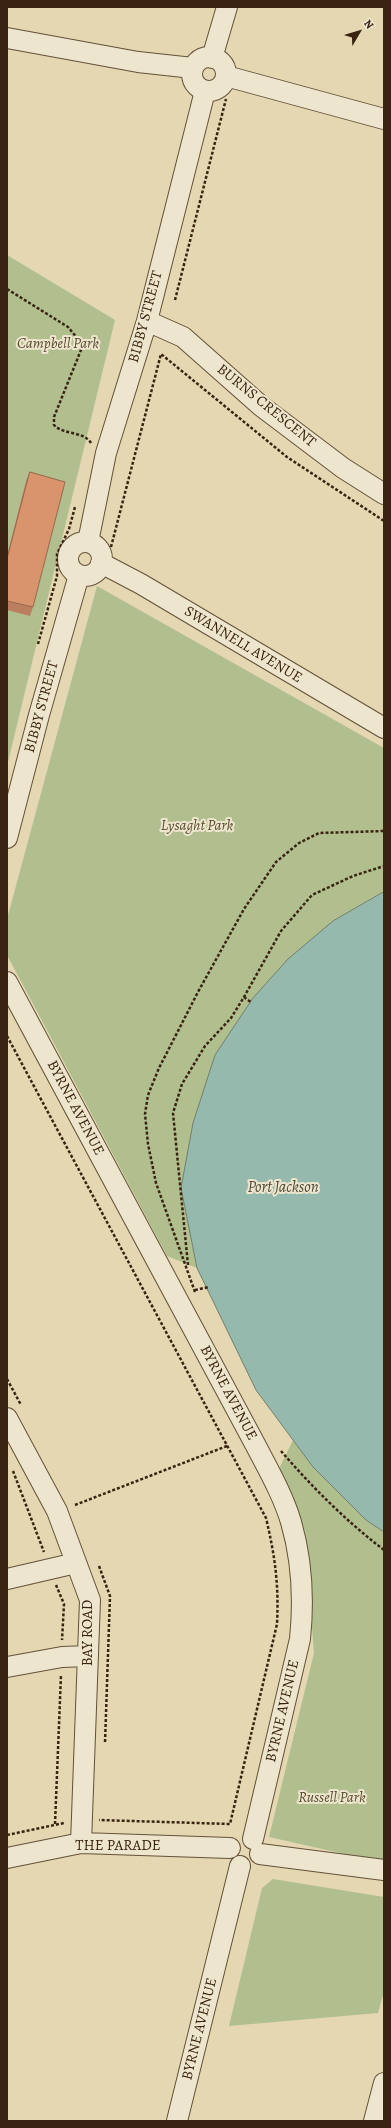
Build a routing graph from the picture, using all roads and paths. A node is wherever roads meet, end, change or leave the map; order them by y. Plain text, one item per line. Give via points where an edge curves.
1 (227, 7) edge
2 (7, 38) edge
3 (212, 58) junction
4 (193, 68) junction
5 (226, 76) junction
6 (205, 91) junction
7 (226, 99) dead end
8 (384, 119) edge
9 (7, 289) edge
10 (175, 300) dead end
11 (147, 321) junction
12 (92, 446) dead end
13 (384, 494) edge
14 (75, 506) dead end
15 (384, 521) edge
16 (88, 542) junction
17 (106, 555) junction
18 (79, 575) junction
19 (37, 649) dead end
20 (384, 728) edge
21 (384, 831) edge
22 (7, 838) edge
23 (384, 866) edge
24 (7, 982) edge
25 (244, 997) junction
26 (252, 1003) dead end
27 (7, 1036) edge
28 (188, 1268) junction
29 (209, 1287) dead end
30 (195, 1290) junction
31 (197, 1296) dead end
32 (7, 1418) edge
33 (227, 1446) junction
34 (278, 1446) dead end
35 (12, 1470) dead end
36 (75, 1505) dead end
37 (384, 1550) edge
38 (76, 1562) junction
39 (50, 1569) junction
40 (7, 1579) edge
41 (88, 1656) junction
42 (62, 1657) junction
43 (7, 1667) edge
44 (97, 1819) dead end
45 (69, 1822) dead end
46 (55, 1824) junction
47 (7, 1834) edge
48 (82, 1843) junction
49 (256, 1847) junction
50 (230, 1848) junction
51 (7, 1858) edge
52 (240, 1866) junction
53 (384, 1870) edge
54 (384, 2082) edge
55 (178, 2121) edge
56 (374, 2121) edge

1 - 3 street
2 - 4 street via 138,62
3 - 4 street via 200,60
3 - 5 street via 224,66
4 - 6 street via 192,80 199,89
5 - 6 street via 225,82 216,90
5 - 8 street
6 - 11 street, BIBBY STREET
7 - 10 path
9 - 12 path via 68,327 83,345 54,417 54,425 57,429 85,437
11 - 13 street, BURNS CRESCENT via 183,337 261,406 343,468
11 - 16 street, BIBBY STREET via 106,453
14 - 19 path via 69,529 57,554 57,576
15 - 17 path via 287,457 161,354
16 - 17 street
16 - 18 street via 78,543 68,554 67,560 71,570
17 - 18 street via 93,574
17 - 20 street, SWANNELL AVENUE via 141,584
18 - 22 street, BIBBY STREET
21 - 28 path via 319,833 299,843 276,862 244,909 159,1068 145,1114 148,1144 163,1204
23 - 25 path via 352,876 312,895 281,931
24 - 49 street, BYRNE AVENUE via 255,1444 290,1520 303,1598 300,1639
25 - 26 path
25 - 28 path via 230,1018 205,1046 182,1084 173,1113
27 - 33 path
28 - 30 path
29 - 30 path
30 - 31 path
32 - 38 street, BAY ROAD via 57,1511
33 - 36 path
33 - 44 path via 266,1518 279,1593 277,1624 230,1824
34 - 37 path via 305,1478 349,1521
35 - 39 path
38 - 39 street
38 - 41 street, BAY ROAD via 90,1600
39 - 40 street
39 - 42 path via 64,1604
41 - 42 street
41 - 48 street, BAY ROAD
42 - 43 street
42 - 46 path
45 - 46 path
46 - 47 path
48 - 50 street, THE PARADE
48 - 51 street, THE PARADE
49 - 50 street via 249,1837 239,1837
49 - 52 street via 258,1859 250,1866
49 - 53 street
50 - 52 street via 232,1861
52 - 55 street, BYRNE AVENUE
54 - 56 street

